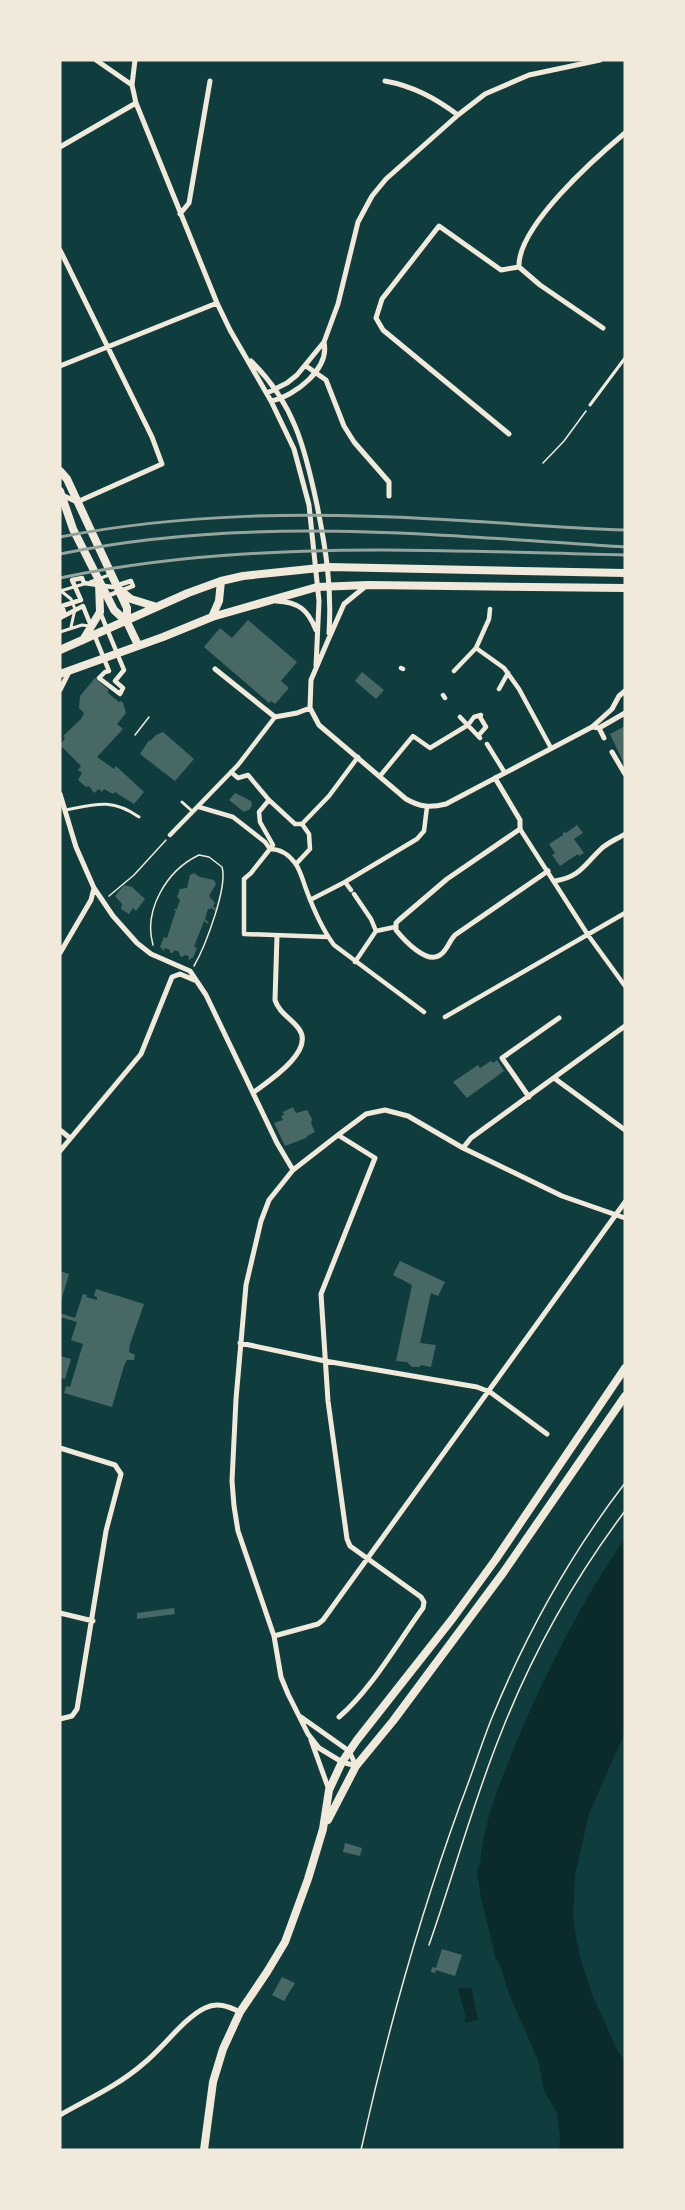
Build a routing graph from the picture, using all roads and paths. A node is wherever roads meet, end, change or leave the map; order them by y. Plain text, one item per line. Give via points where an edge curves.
1 (96, 60) edge
2 (135, 60) edge
3 (600, 60) edge
4 (210, 81) dead end
5 (385, 81) dead end
6 (132, 85) junction
7 (136, 103) junction
8 (458, 115) junction
9 (625, 133) edge
10 (60, 147) edge
11 (180, 214) junction
12 (60, 249) edge
13 (519, 267) junction
14 (217, 303) junction
15 (603, 328) dead end
16 (324, 342) junction
17 (108, 346) junction
18 (246, 355) junction
19 (625, 358) edge
20 (60, 366) edge
21 (306, 366) junction
22 (315, 373) junction
23 (275, 389) junction
24 (267, 393) junction
25 (282, 399) junction
26 (271, 401) junction
27 (590, 405) joint
28 (508, 434) dead end
29 (543, 463) dead end
30 (60, 471) edge
31 (61, 493) edge
32 (388, 496) dead end
33 (78, 502) junction
34 (62, 507) edge
35 (84, 516) junction
36 (60, 522) edge
37 (73, 529) junction
38 (329, 567) junction
39 (316, 568) junction
40 (625, 573) edge
41 (110, 574) junction
42 (100, 579) junction
43 (221, 581) junction
44 (330, 585) junction
45 (368, 585) junction
46 (115, 586) junction
47 (317, 587) junction
48 (625, 588) edge
49 (61, 591) edge
50 (266, 600) junction
51 (157, 607) junction
52 (490, 609) dead end
53 (60, 613) edge
54 (212, 617) junction
55 (60, 618) edge
56 (127, 622) junction
57 (71, 627) junction
58 (92, 627) junction
59 (60, 632) edge
60 (103, 632) junction
61 (317, 633) junction
62 (328, 638) junction
63 (83, 640) junction
64 (138, 645) junction
65 (476, 648) junction
66 (60, 650) edge
67 (224, 665) dead end
68 (315, 666) junction
69 (70, 670) junction
70 (454, 671) dead end
71 (508, 673) junction
72 (60, 674) edge
73 (499, 689) dead end
74 (60, 690) edge
75 (625, 691) edge
76 (310, 708) junction
77 (625, 713) edge
78 (149, 717) dead end
79 (275, 717) junction
80 (460, 717) dead end
81 (468, 725) junction
82 (595, 728) junction
83 (407, 731) dead end
84 (135, 735) dead end
85 (413, 736) junction
86 (604, 738) dead end
87 (487, 744) dead end
88 (551, 748) junction
89 (612, 752) dead end
90 (358, 757) junction
91 (231, 772) junction
92 (505, 772) junction
93 (625, 774) edge
94 (380, 776) junction
95 (495, 778) junction
96 (60, 794) edge
97 (269, 800) junction
98 (182, 802) dead end
99 (200, 807) junction
100 (427, 807) junction
101 (64, 811) junction
102 (193, 812) junction
103 (139, 817) dead end
104 (302, 824) junction
105 (520, 829) junction
106 (625, 834) edge
107 (170, 835) joint
108 (270, 849) junction
109 (296, 864) junction
110 (548, 871) junction
111 (555, 881) junction
112 (345, 882) junction
113 (94, 888) junction
114 (104, 900) junction
115 (310, 900) junction
116 (625, 913) edge
117 (395, 927) junction
118 (376, 932) junction
119 (588, 935) junction
120 (277, 936) junction
121 (328, 937) junction
122 (60, 953) edge
123 (158, 957) junction
124 (355, 962) junction
125 (190, 971) junction
126 (196, 980) junction
127 (625, 986) edge
128 (424, 1012) dead end
129 (445, 1017) dead end
130 (559, 1018) dead end
131 (625, 1026) edge
132 (554, 1078) junction
133 (254, 1092) junction
134 (529, 1097) junction
135 (60, 1130) edge
136 (625, 1130) edge
137 (338, 1135) junction
138 (70, 1138) junction
139 (464, 1148) junction
140 (60, 1151) edge
141 (293, 1170) junction
142 (625, 1202) edge
143 (615, 1215) junction
144 (625, 1218) edge
145 (240, 1343) junction
146 (325, 1361) junction
147 (625, 1368) edge
148 (489, 1392) junction
149 (625, 1396) edge
150 (548, 1434) dead end
151 (60, 1448) edge
152 (625, 1484) edge
153 (625, 1511) edge
154 (367, 1559) junction
155 (60, 1613) edge
156 (93, 1621) junction
157 (274, 1636) junction
158 (299, 1716) junction
159 (339, 1717) dead end
160 (60, 1719) edge
161 (310, 1738) junction
162 (357, 1740) junction
163 (341, 1744) junction
164 (349, 1751) junction
165 (342, 1762) junction
166 (356, 1766) junction
167 (329, 1790) junction
168 (323, 1829) junction
169 (429, 1945) dead end
170 (240, 2012) junction
171 (60, 2115) edge
172 (204, 2150) edge
173 (362, 2150) edge

1 - 6 street
2 - 6 street
3 - 8 street via 510,82 485,94
4 - 11 street via 189,203
5 - 8 street via 422,92
6 - 7 street
7 - 10 street
7 - 11 street
8 - 16 street via 372,196 358,222 338,304
9 - 13 street via 537,222 524,242
11 - 14 street
12 - 17 street
13 - 15 street
13 - 28 street via 501,270 439,226 382,299 376,318 383,330
14 - 17 street
14 - 18 street
16 - 21 street
16 - 22 street via 326,350
17 - 20 street
17 - 33 street via 162,464
18 - 23 street
18 - 24 street
19 - 27 lane
21 - 22 street
21 - 23 street
22 - 25 street
22 - 32 street via 329,384 354,442 389,482
23 - 24 street
23 - 25 street
24 - 26 street
25 - 26 street
25 - 38 street via 310,466
26 - 39 street via 300,469 309,505
27 - 29 path
30 - 33 main road
31 - 33 street
31 - 34 main road
33 - 35 main road
34 - 35 main road
34 - 37 main road
35 - 41 main road
36 - 37 main road
37 - 42 main road
38 - 39 main road
38 - 40 main road
38 - 44 street
39 - 43 main road
39 - 47 street
41 - 42 lane
41 - 46 main road
42 - 49 lane
42 - 56 main road via 114,610
42 - 58 main road via 99,612
43 - 51 main road
43 - 54 main road
44 - 45 main road
44 - 47 main road
44 - 62 street
45 - 48 main road
45 - 62 street via 345,604
46 - 51 main road via 131,599
46 - 56 main road via 127,608
47 - 50 main road
47 - 61 street
49 - 57 lane via 75,609
50 - 54 main road
50 - 61 street via 300,607 310,615
51 - 56 main road
52 - 65 street
53 - 55 street via 64,612 62,606 81,600 72,580 82,578 84,583 112,587 131,580 133,586 96,603 124,670 115,681 123,688 120,694 99,678 109,671 83,606
54 - 64 main road
56 - 60 main road
56 - 64 main road
57 - 58 lane
57 - 59 lane
58 - 60 lane
58 - 63 main road
60 - 63 main road
61 - 68 street
62 - 68 street
63 - 66 main road
64 - 69 main road
65 - 70 street
65 - 71 street
67 - 79 street via 217,670
68 - 76 street
69 - 72 main road
69 - 74 street
71 - 73 street
71 - 88 street
75 - 82 street
76 - 79 street
76 - 90 street via 320,724
77 - 82 street
78 - 84 path
79 - 91 street
80 - 81 street
81 - 81 street via 474,717 481,716 486,727 479,737
81 - 85 street via 430,748
82 - 86 street
82 - 88 street
83 - 85 street
85 - 94 street
87 - 92 street
88 - 92 street
89 - 93 street
90 - 94 street
90 - 104 street
91 - 97 street via 238,778 248,775
91 - 99 street
92 - 95 street
94 - 100 street via 406,799
95 - 100 street via 446,804
95 - 105 street via 520,820
96 - 101 street
97 - 104 street via 295,824
97 - 108 street via 259,812 273,845
98 - 102 lane
99 - 102 street
99 - 108 street via 233,817
100 - 112 street via 424,831 417,839
101 - 103 lane via 113,804
101 - 113 street
102 - 107 street
104 - 109 street via 309,834 310,849
105 - 110 street
105 - 117 street via 447,879
106 - 111 street via 602,848 576,874
107 - 114 path via 134,875
108 - 109 street via 284,853
108 - 120 street via 244,879 244,934
109 - 115 street
110 - 111 street
110 - 117 street via 454,935 437,957 428,958
111 - 119 street
112 - 115 street
112 - 118 street
113 - 114 street
113 - 122 street
114 - 123 street via 137,943
115 - 121 street
116 - 119 street
117 - 118 street
118 - 124 street
119 - 127 street
119 - 129 street
120 - 121 street
120 - 133 street via 275,1000 300,1030 302,1046
121 - 124 street
123 - 125 street
123 - 125 path via 151,939 156,899 183,865 199,855 209,857 222,867 222,894
124 - 128 street
125 - 126 street
126 - 133 street
126 - 138 street via 180,974 172,977 141,1054
130 - 134 street via 502,1058
131 - 132 street
132 - 134 street
132 - 136 street
133 - 141 street
134 - 139 street via 471,1138
135 - 138 street
137 - 139 street via 366,1114 385,1110 408,1116
137 - 141 street
137 - 146 street via 375,1158 321,1294
138 - 140 street
139 - 143 street via 562,1196
141 - 145 street via 269,1200 261,1221 246,1285
142 - 143 street
143 - 144 street
143 - 148 street
145 - 146 street
145 - 157 street via 234,1506 238,1531
146 - 148 street
146 - 154 street via 346,1539
147 - 162 main road via 496,1559
148 - 150 street
148 - 154 street
149 - 166 main road via 503,1573
151 - 156 street via 115,1465 121,1474 106,1531
152 - 173 path via 551,1597 491,1722 415,1940 382,2058
153 - 169 path via 568,1596 515,1699
154 - 157 street via 323,1620
154 - 159 street via 421,1597 423,1608 363,1692
155 - 156 street
156 - 160 street via 77,1709 72,1716
157 - 158 street via 281,1677
158 - 161 street
158 - 163 street
161 - 165 street via 327,1755
161 - 167 street
162 - 163 street
162 - 164 main road
163 - 164 street
164 - 165 main road
164 - 166 street
165 - 166 street
165 - 167 main road
166 - 168 main road
167 - 168 main road
168 - 170 main road via 285,1942
170 - 171 street via 219,2004 195,2014 141,2066
170 - 172 main road via 213,2082

